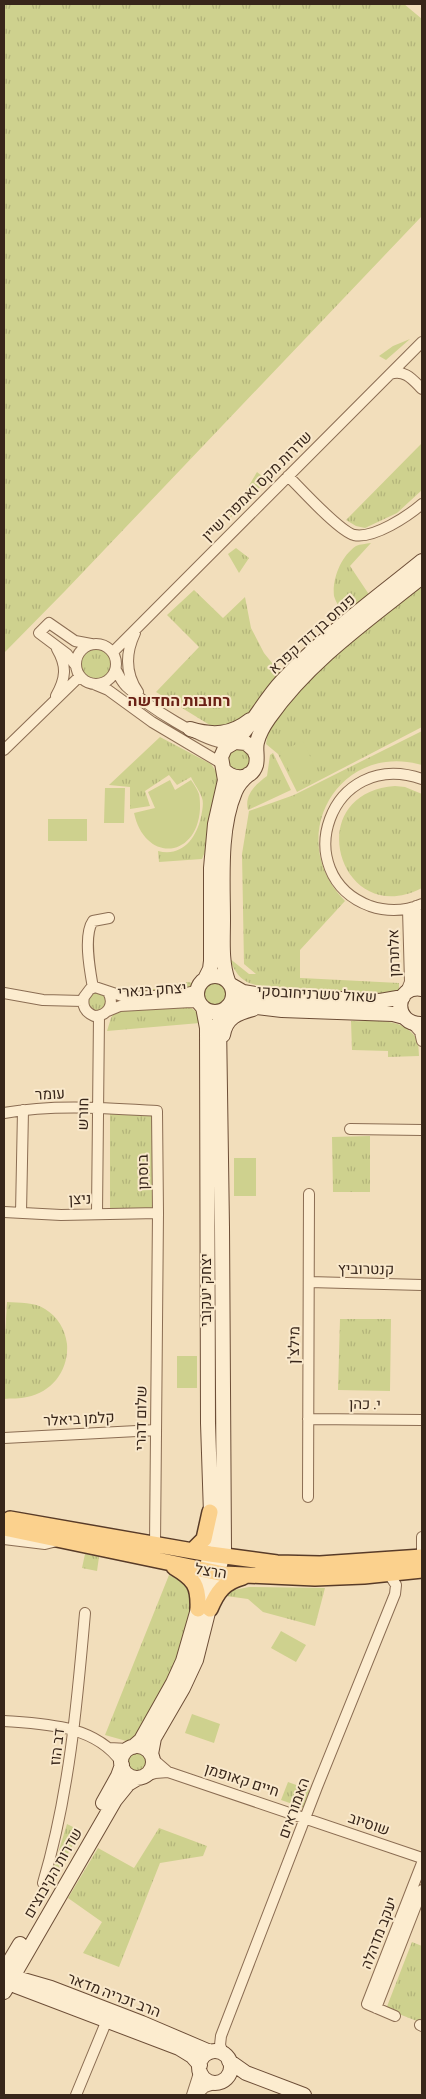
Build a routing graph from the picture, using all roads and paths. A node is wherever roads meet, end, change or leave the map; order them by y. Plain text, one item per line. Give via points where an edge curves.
1 (422, 342) edge
2 (407, 356) junction
3 (390, 374) junction
4 (408, 376) junction
5 (422, 390) edge
6 (288, 476) junction
7 (422, 504) edge
8 (422, 561) edge
9 (422, 577) edge
10 (143, 622) junction
11 (94, 644) junction
12 (56, 646) junction
13 (113, 652) junction
14 (76, 666) junction
15 (116, 670) junction
16 (80, 676) junction
17 (96, 684) junction
18 (145, 701) junction
19 (261, 708) junction
20 (44, 711) junction
21 (190, 729) junction
22 (232, 743) junction
23 (4, 750) edge
24 (256, 755) junction
25 (222, 766) junction
26 (250, 774) junction
27 (422, 779) edge
28 (415, 906) edge
29 (109, 918) dead end
30 (230, 983) junction
31 (422, 987) edge
32 (93, 988) junction
33 (108, 992) junction
34 (4, 993) edge
35 (202, 995) junction
36 (404, 995) junction
37 (83, 1002) junction
38 (226, 1008) junction
39 (259, 1008) junction
40 (104, 1013) junction
41 (413, 1021) edge
42 (422, 1041) edge
43 (220, 1054) junction
44 (98, 1108) junction
45 (24, 1110) junction
46 (4, 1113) edge
47 (350, 1129) dead end
48 (422, 1130) edge
49 (309, 1194) dead end
50 (4, 1212) edge
51 (21, 1213) junction
52 (158, 1213) junction
53 (97, 1214) junction
54 (310, 1282) junction
55 (422, 1285) edge
56 (157, 1291) joint
57 (308, 1419) junction
58 (422, 1420) edge
59 (156, 1430) junction
60 (4, 1438) edge
61 (308, 1497) dead end
62 (210, 1512) junction
63 (4, 1518) edge
64 (4, 1528) edge
65 (422, 1537) edge
66 (4, 1539) edge
67 (64, 1540) junction
68 (155, 1545) junction
69 (192, 1551) junction
70 (216, 1555) junction
71 (422, 1558) edge
72 (169, 1564) junction
73 (422, 1570) edge
74 (212, 1572) junction
75 (389, 1574) junction
76 (246, 1576) junction
77 (204, 1609) junction
78 (85, 1614) dead end
79 (4, 1721) edge
80 (74, 1730) junction
81 (109, 1748) junction
82 (131, 1748) junction
83 (152, 1757) junction
84 (122, 1764) junction
85 (168, 1772) junction
86 (142, 1777) junction
87 (306, 1818) junction
88 (422, 1858) edge
89 (422, 1863) edge
90 (43, 1883) dead end
91 (422, 1890) edge
92 (415, 1905) edge
93 (30, 1945) junction
94 (6, 1979) edge
95 (41, 1985) junction
96 (395, 2016) dead end
97 (113, 2017) junction
98 (221, 2055) junction
99 (200, 2068) junction
100 (220, 2081) junction
101 (76, 2095) edge
102 (192, 2095) edge
103 (196, 2095) edge
104 (283, 2095) edge
105 (304, 2095) edge

1 - 2 street, שדרות מקס ואמפרו שיין
2 - 3 street, שדרות מקס ואמפרו שיין
2 - 4 street via 404,368
3 - 4 street via 400,372
3 - 6 street, שדרות מקס ואמפרו שיין
4 - 5 street
6 - 7 street via 343,528 356,535 395,523
6 - 10 street, שדרות מקס ואמפרו שיין
8 - 19 main road, פנחס בן דוד קפרא via 328,638 283,680
9 - 24 main road, פנחס בן דוד קפרא via 332,649 296,684 262,730
10 - 13 street, שדרות מקס ואמפרו שיין
10 - 18 street via 131,642 127,666 132,682
11 - 12 street via 75,641 49,623 39,634
11 - 13 street via 101,644
11 - 14 street via 83,649
12 - 14 street
12 - 20 street via 65,672 60,689
13 - 15 street
14 - 16 street
15 - 17 street via 108,680
15 - 18 street via 126,686
16 - 17 street via 90,684
16 - 20 street
17 - 25 street
18 - 21 street
19 - 21 main road via 245,724 231,731 211,734
19 - 22 main road, פנחס בן דוד קפרא via 247,730
20 - 23 street
21 - 22 street via 211,741
22 - 24 main road via 246,743
22 - 25 main road via 222,752
24 - 26 main road via 256,765
25 - 26 main road via 227,773 238,778
25 - 35 main road via 225,780 211,856 211,961
26 - 30 main road via 235,792 225,844 223,955
27 - 28 street, אלתרמן via 410,774 390,773 358,783 335,806 325,838 329,864 342,887 352,896 376,908 392,910
28 - 31 street, אלתרמן via 417,972
28 - 36 street, אלתרמן via 410,982
29 - 32 street via 93,921 89,928
30 - 35 main road via 220,976
30 - 36 main road, שאול טשרניחובסקי via 243,992 271,996 380,1001
30 - 38 main road via 232,999
31 - 36 main road, שאול טשרניחובסקי
32 - 33 street
32 - 37 street via 86,992
33 - 35 street, יצחק בנארי via 125,997
33 - 40 street via 111,1002
34 - 37 street via 43,1000
35 - 38 main road via 212,1011
35 - 40 street, יצחק בנארי via 191,1002 120,1006
35 - 62 main road, יצחק יעקובי via 208,1028
36 - 41 main road via 400,1007
37 - 40 street via 86,1011 94,1016
38 - 39 main road, שאול טשרניחובסקי via 240,1005
38 - 43 main road, יצחק יעקובי via 219,1023
39 - 41 main road, שאול טשרניחובסקי via 392,1014
39 - 43 main road via 237,1014 229,1020 224,1029
40 - 44 street, חורש
41 - 42 street
43 - 70 main road, יצחק יעקובי via 224,1540
44 - 45 street, עומר
44 - 52 street, בוסתן via 157,1111
44 - 53 street, חורש
45 - 46 street, עומר
45 - 51 street
47 - 48 street
49 - 54 street, מילצ'ן
50 - 51 street, ניצן
51 - 53 street, ניצן
52 - 53 street, ניצן
52 - 56 street, בוסתן
54 - 55 street, קנטרוביץ
54 - 57 street, מילצ'ן
56 - 59 street, שלום דהרי
57 - 58 street, י. כהן
57 - 61 street, מילצ'ן
59 - 60 street, קלמן ביאלר
59 - 68 street, שלום דהרי
62 - 69 main road via 204,1539
62 - 70 main road, יצחק יעקובי
63 - 68 main road, הרצל
64 - 67 main road, הרצל
65 - 71 street
66 - 67 street via 45,1544
67 - 72 main road, הרצל
68 - 69 main road, הרצל
69 - 70 main road, הרצל
70 - 71 main road, הרצל via 277,1563 320,1564
70 - 74 main road
72 - 74 main road, הרצל
72 - 77 main road via 194,1582
73 - 75 main road, הרצל
74 - 76 main road, הרצל
74 - 77 main road
75 - 76 main road, הרצל via 306,1578
75 - 87 street, האמוראים via 396,1585 395,1594
76 - 77 main road via 223,1586
77 - 82 main road via 178,1673 141,1740
77 - 83 main road via 200,1647 192,1670 154,1738
78 - 80 street, דב הוז
79 - 80 street
80 - 81 street
80 - 90 street, דב הוז via 63,1806
81 - 82 street
81 - 84 street
82 - 83 main road via 143,1748
82 - 84 main road via 125,1753
83 - 85 street, חיים קאופמן
83 - 86 main road via 152,1769
84 - 86 main road via 127,1774
84 - 94 main road, שדרות הקיבוצים via 112,1788
85 - 86 street, חיים קאופמן
85 - 87 street, חיים קאופמן
86 - 93 main road, שדרות הקיבוצים via 128,1784 115,1800
87 - 88 street, שוסיוב
87 - 98 street, האמוראים via 221,2036
89 - 92 street, יעקב מדהלה
91 - 92 street, יעקב מדהלה
92 - 96 street, יעקב מדהלה via 372,2006
93 - 94 main road, שדרות הקיבוצים
93 - 95 main road via 26,1966
94 - 95 main road, הרב זכריה מדאר
94 - 97 main road, הרב זכריה מדאר
95 - 97 main road, הרב זכריה מדאר
97 - 98 main road, הרב זכריה מדאר
97 - 99 main road, הרב זכריה מדאר via 187,2052
97 - 101 street
98 - 99 main road via 203,2057
98 - 100 main road via 230,2070
98 - 105 main road, הרב זכריה מדאר via 246,2073
99 - 100 main road via 204,2078
99 - 102 street
100 - 103 street
100 - 104 main road via 247,2081

